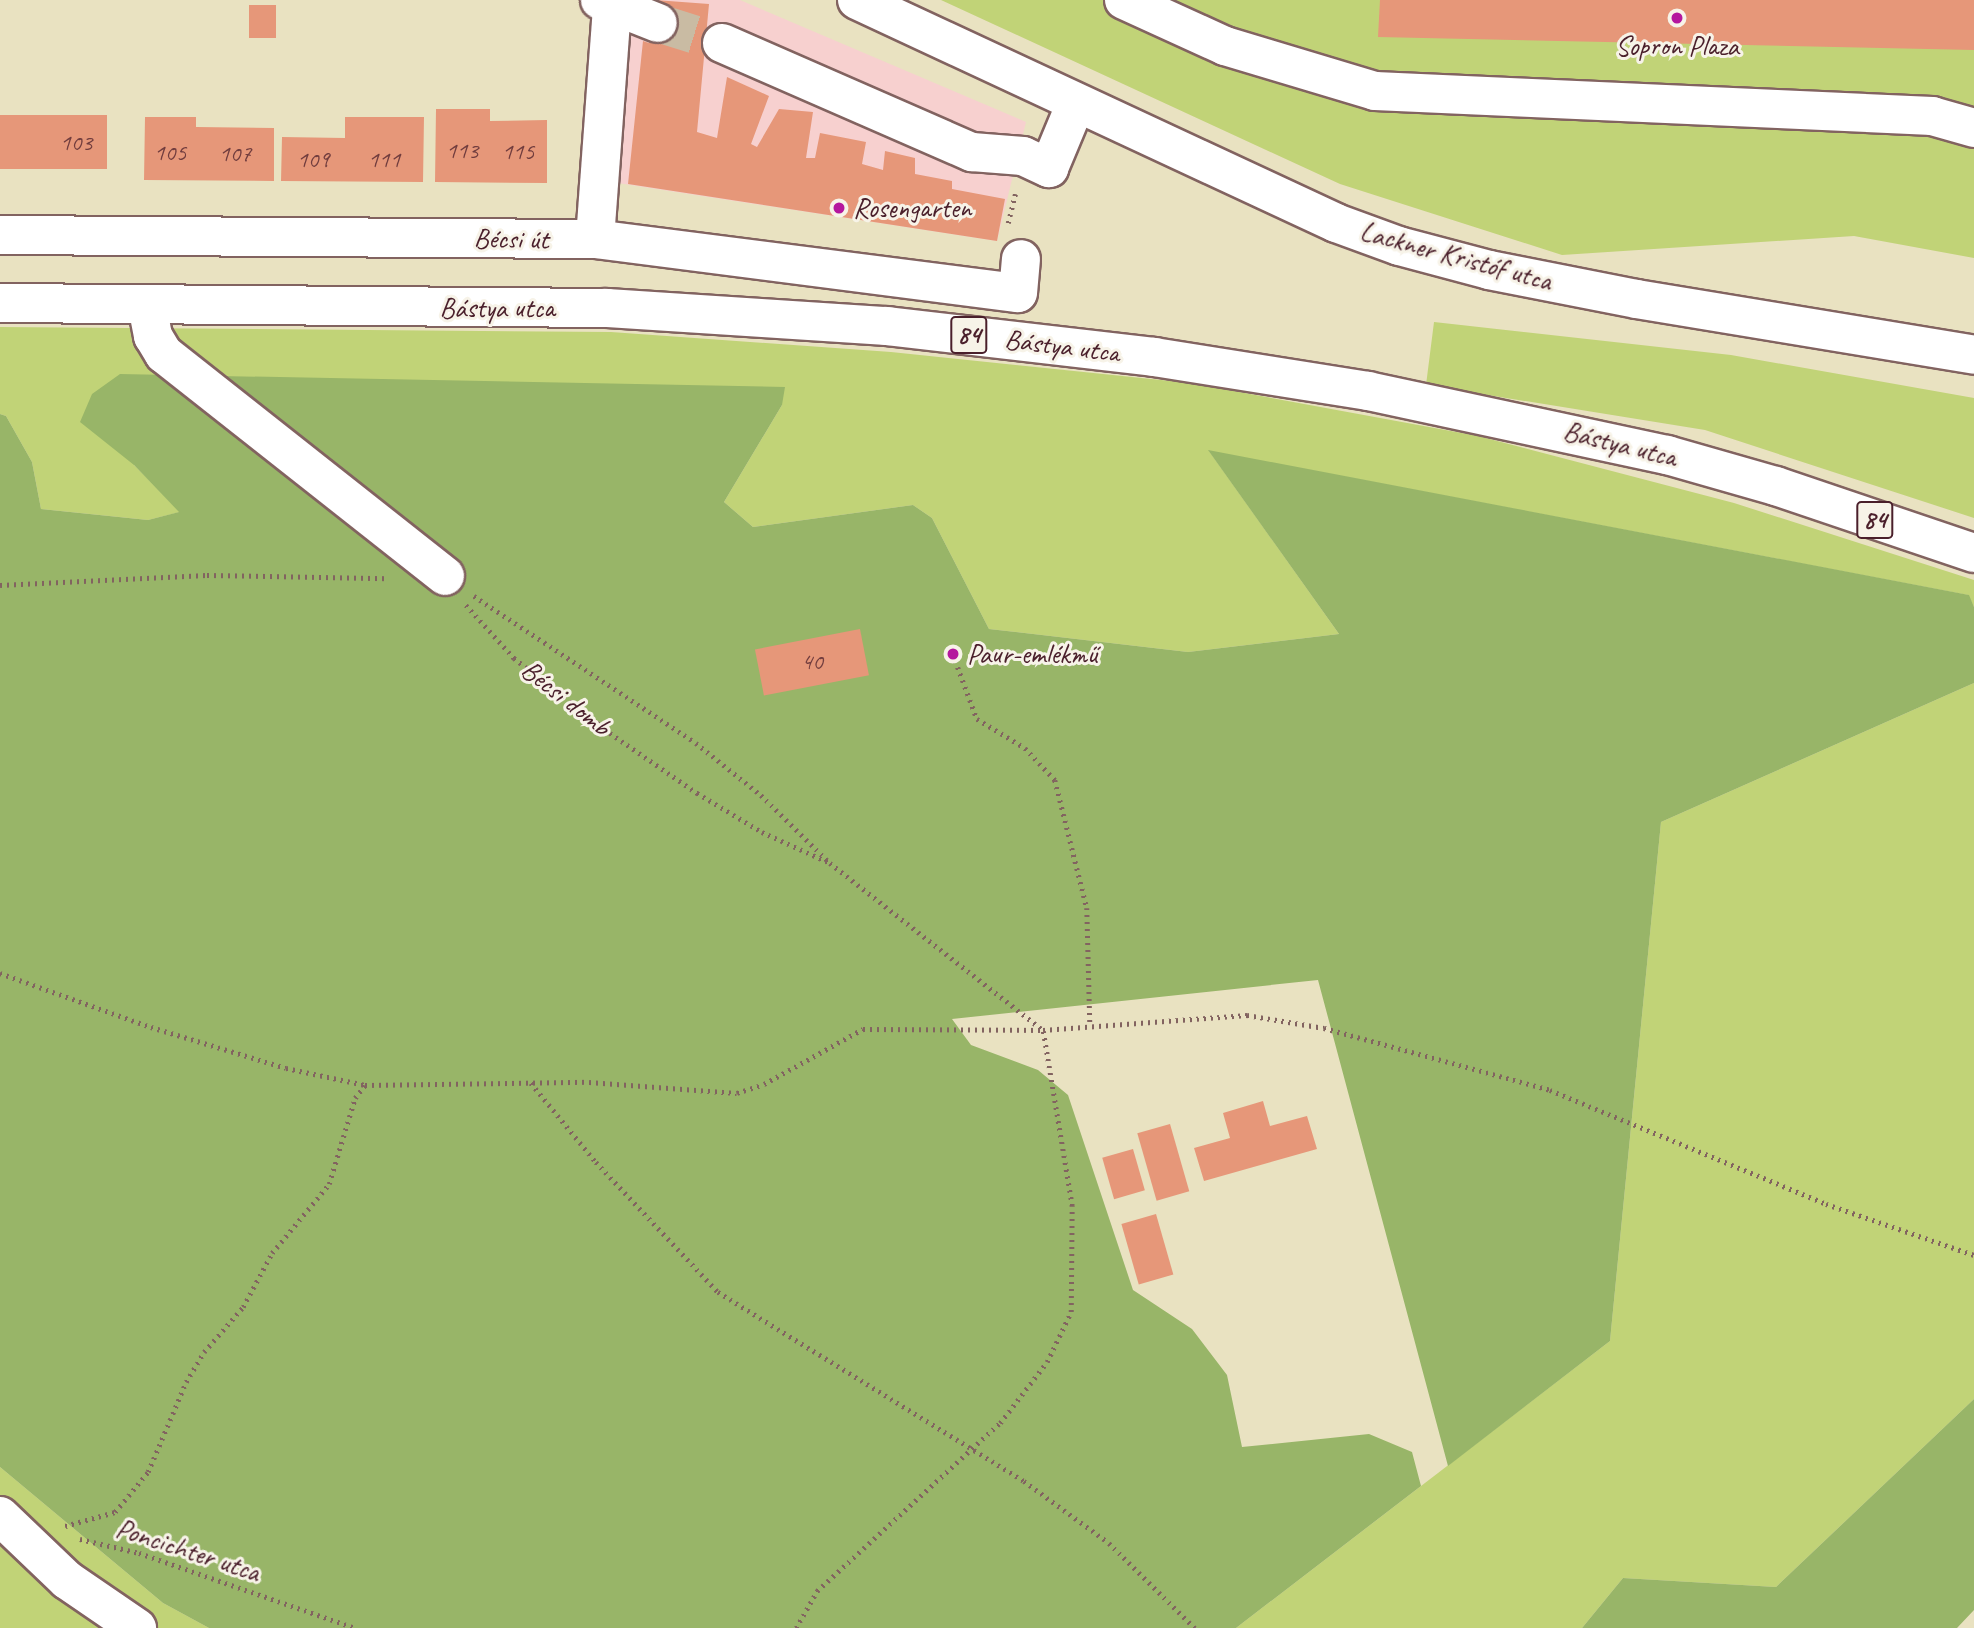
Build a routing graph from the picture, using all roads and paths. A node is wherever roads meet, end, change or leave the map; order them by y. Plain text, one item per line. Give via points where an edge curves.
1 (857, 0) edge
2 (1124, 0) edge
3 (606, 4) edge
4 (658, 23) tunnel mouth
5 (722, 43) tunnel mouth
6 (1076, 103) junction
7 (1974, 128) edge
8 (1023, 156) junction
9 (0, 235) edge
10 (595, 239) junction
11 (1015, 260) joint
12 (0, 303) edge
13 (147, 305) junction
14 (1974, 355) edge
15 (1974, 553) edge
16 (445, 576) junction
17 (0, 585) edge
18 (953, 654) dead end
19 (831, 863) junction
20 (0, 973) edge
21 (1090, 1026) junction
22 (1043, 1030) junction
23 (531, 1082) junction
24 (365, 1085) junction
25 (1974, 1255) edge
26 (977, 1448) junction
27 (2, 1518) edge
28 (72, 1537) dead end
29 (137, 1628) edge
30 (356, 1628) edge
31 (796, 1628) edge
32 (1195, 1628) edge

1 - 6 street, Lackner Kristóf utca
2 - 7 street via 1226,46 1375,91 1932,116
3 - 4 street
3 - 10 street
5 - 8 street via 972,152
6 - 8 street via 1049,168
6 - 14 street, Lackner Kristóf utca via 1336,223 1399,246 1637,299
8 - 11 path
9 - 10 street, Bécsi út
10 - 11 street, Bécsi út
12 - 13 street, Bástya utca / 84
13 - 15 street, Bástya utca / 84 via 607,309 887,326 1154,357 1381,394 1667,455 1776,486
13 - 16 street via 153,336 164,354
16 - 17 path via 331,580 207,575
16 - 19 path via 696,743 761,795
16 - 19 path, Bécsi domb via 514,658 610,733 762,832
18 - 21 path via 977,719 1025,748 1055,780 1087,908
19 - 22 path, Bécsi domb
20 - 24 path via 151,1027 286,1068
21 - 22 path
21 - 25 path via 1247,1016 1324,1028 1550,1090 1826,1204
22 - 23 path via 863,1029 764,1084 737,1093
22 - 26 path via 1072,1206 1071,1312 1047,1362
23 - 24 path
23 - 26 path via 596,1162 718,1292
24 - 27 path via 355,1098 329,1184 272,1253 243,1307 204,1352 186,1382 148,1472 116,1512 70,1527
26 - 31 path via 817,1591
26 - 32 path via 1109,1543
27 - 29 street via 67,1580
28 - 30 path, Poncichter utca via 139,1553

